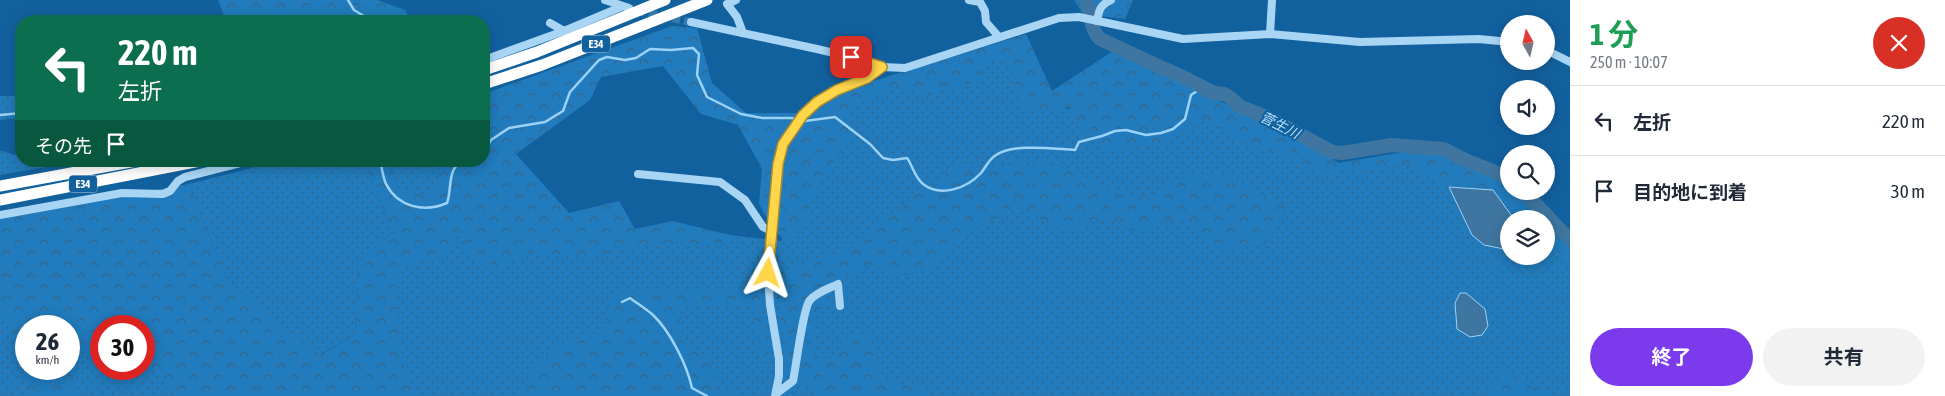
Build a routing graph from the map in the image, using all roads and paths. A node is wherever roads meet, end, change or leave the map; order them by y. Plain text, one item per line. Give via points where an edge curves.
1 (606, 0) edge
2 (665, 0) edge
3 (707, 0) edge
4 (736, 0) edge
5 (969, 0) edge
6 (1110, 0) edge
7 (1272, 0) edge
8 (621, 7) junction
9 (629, 8) tunnel mouth
10 (1097, 21) junction
11 (691, 22) tunnel mouth
12 (550, 23) dead end
13 (564, 31) junction
14 (743, 33) junction
15 (1270, 34) junction
16 (999, 38) junction
17 (1500, 41) edge
18 (1555, 54) edge
19 (490, 58) edge
20 (1570, 62) edge
21 (882, 67) junction
22 (490, 68) edge
23 (490, 82) edge
24 (103, 167) edge
25 (174, 167) edge
26 (224, 167) edge
27 (638, 174) dead end
28 (0, 186) edge
29 (0, 200) edge
30 (0, 215) edge
31 (772, 231) junction
32 (840, 306) dead end
33 (778, 395) edge

1 - 8 street
2 - 22 highway, E34
3 - 23 highway, E34
4 - 14 street via 727,4
5 - 16 street via 980,2 986,22
6 - 10 street via 1099,9
7 - 15 street
8 - 9 street
8 - 13 street
10 - 15 street via 1183,39
10 - 16 street via 1079,17 1059,18
11 - 14 street
12 - 13 street
13 - 19 street
14 - 21 street via 868,61
15 - 17 street via 1360,42
16 - 21 street via 905,68
18 - 20 street
21 - 31 street via 867,78 817,102 795,125 783,144 778,164
24 - 28 highway, E34
25 - 29 highway, E34
26 - 30 street via 185,177 163,194 122,193
27 - 31 street via 720,182 745,200 763,228
31 - 33 street via 768,288 779,358
32 - 33 street via 838,284 810,300 794,381

